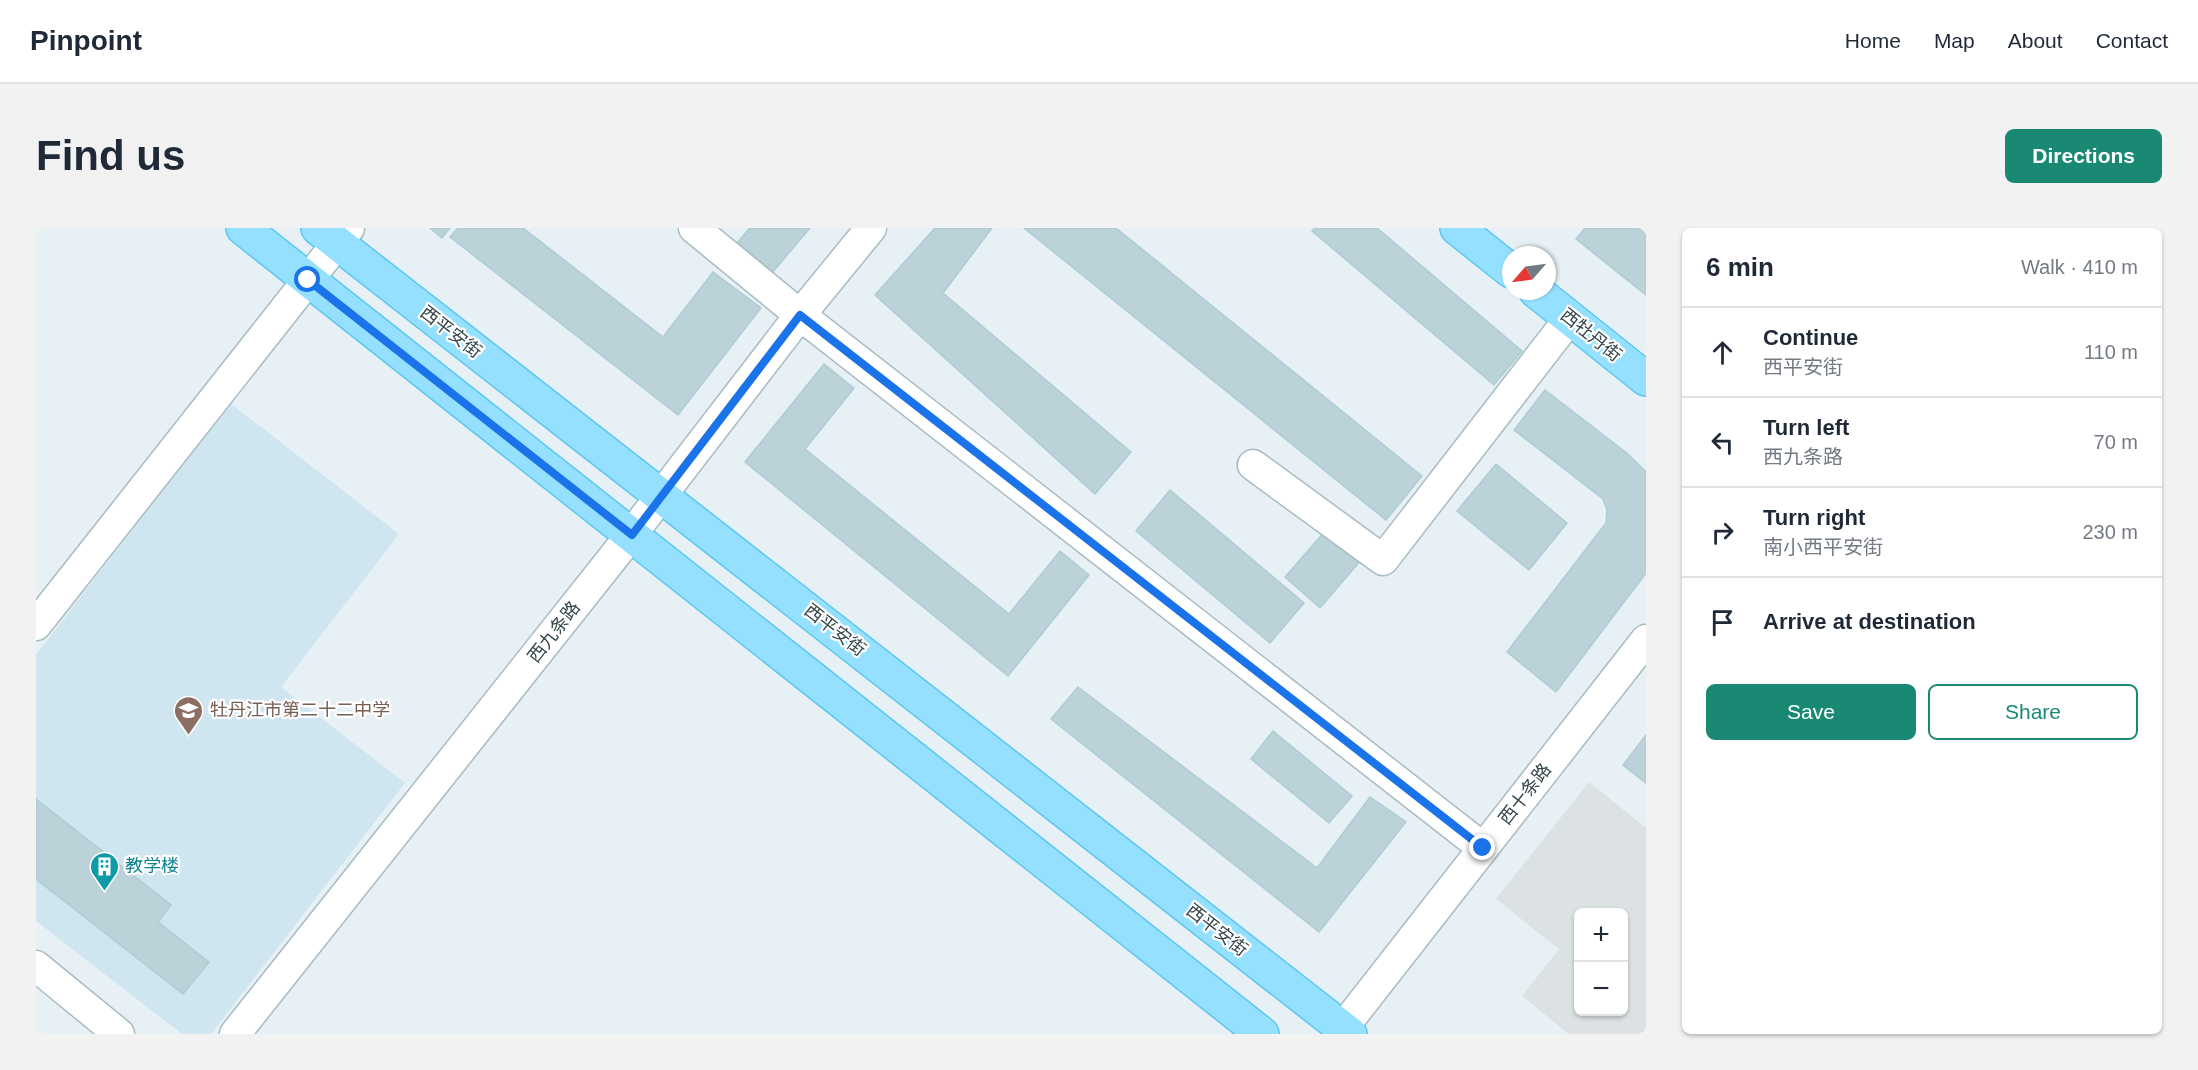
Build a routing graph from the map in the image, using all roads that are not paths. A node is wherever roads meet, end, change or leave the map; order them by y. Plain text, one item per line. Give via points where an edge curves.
1 (243, 228) edge
2 (694, 228) edge
3 (871, 228) edge
4 (1457, 228) edge
5 (335, 233) edge
6 (1502, 264) edge
7 (308, 280) junction
8 (1547, 300) edge
9 (800, 315) junction
10 (1570, 318) junction
11 (1646, 379) edge
12 (1253, 465) dead end
13 (661, 494) junction
14 (632, 535) junction
15 (36, 625) edge
16 (1646, 640) edge
17 (1483, 848) junction
18 (36, 966) edge
19 (1344, 1032) edge
20 (119, 1034) edge
21 (235, 1034) edge
22 (1262, 1034) edge

1 - 7 main road
2 - 9 street
3 - 9 street, 西九条路
4 - 6 main road
5 - 7 street
5 - 13 main road, 西平安街
7 - 14 main road
7 - 15 street
8 - 10 main road, 西牡丹街
9 - 13 street, 西九条路
9 - 17 street
10 - 11 main road, 西牡丹街
10 - 12 street via 1383,560
13 - 14 street, 西九条路
13 - 19 main road, 西平安街
14 - 21 street, 西九条路
14 - 22 main road
16 - 17 street, 西十条路
17 - 19 street, 西十条路
18 - 20 street

